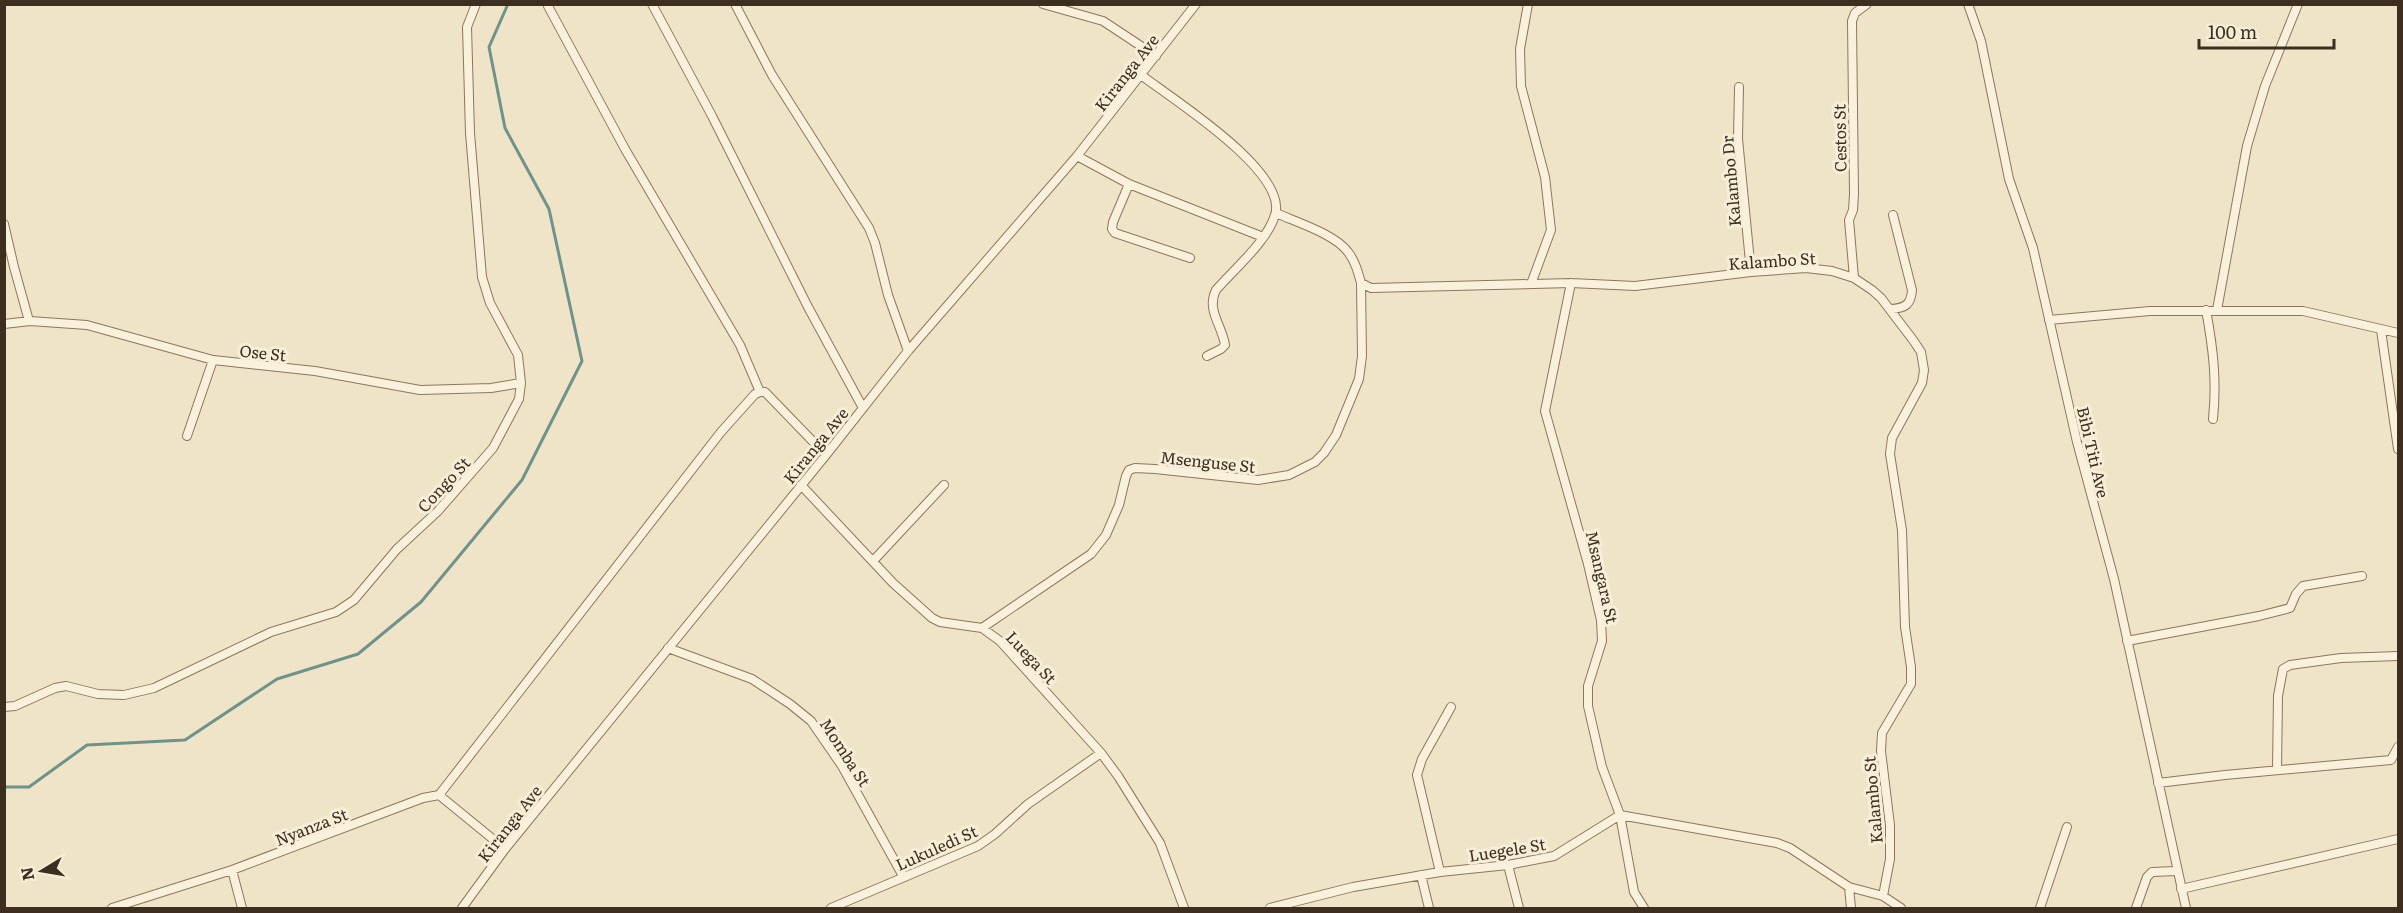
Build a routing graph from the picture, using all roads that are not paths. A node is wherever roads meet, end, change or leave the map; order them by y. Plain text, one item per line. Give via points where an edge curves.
1 (476, 4) edge
2 (652, 4) edge
3 (735, 4) edge
4 (1043, 4) edge
5 (1196, 4) edge
6 (1528, 4) edge
7 (1867, 4) edge
8 (1968, 4) edge
9 (2298, 4) edge
10 (548, 6) dead end
11 (1156, 56) junction
12 (1141, 75) junction
13 (1739, 87) dead end
14 (1077, 156) junction
15 (1129, 184) junction
16 (1276, 213) junction
17 (1893, 215) dead end
18 (4, 224) edge
19 (1263, 237) junction
20 (1190, 258) dead end
21 (1751, 272) junction
22 (1854, 278) junction
23 (1361, 283) junction
24 (1571, 283) junction
25 (1531, 284) junction
26 (1891, 309) junction
27 (2206, 310) junction
28 (2217, 310) junction
29 (2049, 320) junction
30 (29, 321) junction
31 (4, 324) edge
32 (2380, 330) junction
33 (2398, 333) edge
34 (908, 351) junction
35 (1207, 356) dead end
36 (213, 360) junction
37 (521, 383) junction
38 (760, 392) junction
39 (863, 408) junction
40 (2213, 419) dead end
41 (188, 436) dead end
42 (2398, 449) edge
43 (826, 455) junction
44 (801, 484) junction
45 (944, 485) dead end
46 (873, 561) junction
47 (2362, 576) dead end
48 (982, 628) junction
49 (2127, 641) junction
50 (668, 648) junction
51 (2398, 656) edge
52 (4, 707) edge
53 (1451, 707) dead end
54 (2398, 747) edge
55 (1101, 753) junction
56 (2391, 760) junction
57 (2398, 767) edge
58 (2277, 770) junction
59 (2158, 783) junction
60 (440, 795) junction
61 (1620, 815) junction
62 (2067, 827) dead end
63 (2398, 839) edge
64 (505, 849) junction
65 (1508, 865) junction
66 (232, 870) junction
67 (2176, 871) junction
68 (1440, 872) junction
69 (1421, 875) junction
70 (903, 876) junction
71 (1849, 887) junction
72 (2181, 889) junction
73 (1883, 896) junction
74 (112, 909) edge
75 (242, 909) edge
76 (462, 909) edge
77 (831, 909) edge
78 (1184, 909) edge
79 (1270, 909) edge
80 (1429, 909) edge
81 (1519, 909) edge
82 (1644, 909) edge
83 (1851, 909) edge
84 (1900, 909) edge
85 (2040, 909) edge
86 (2136, 909) edge
87 (2186, 909) edge

1 - 37 street, Congo St via 467,27 470,133 482,278 490,303 518,355
2 - 39 street
3 - 34 street via 772,75 869,228
4 - 11 street via 1103,21
5 - 11 street, Kiranga Ave
6 - 25 street via 1520,49 1521,86 1545,177 1551,230
7 - 22 street, Cestos St via 1855,13 1852,21 1854,194 1849,220
8 - 29 street, Bibi Titi Ave via 1981,41 2009,179 2033,248
9 - 28 street via 2265,86 2247,146
10 - 38 street via 625,149 740,345
11 - 12 street, Kiranga Ave
12 - 14 street, Kiranga Ave
12 - 16 street via 1257,167 1271,189
13 - 21 street, Kalambo Dr via 1738,139
14 - 15 street
14 - 34 street, Kiranga Ave
15 - 19 street
15 - 20 street via 1113,222 1115,233
16 - 19 street
16 - 23 street via 1339,243 1357,267
17 - 26 street via 1912,290 1906,306
18 - 30 street
19 - 35 street via 1216,290 1213,312 1224,345
21 - 22 street, Kalambo St via 1806,268
21 - 24 street, Kalambo St via 1635,286
22 - 26 street, Kalambo St
23 - 25 street, Kalambo St via 1382,289
23 - 48 street, Msenguse St via 1359,379 1336,435 1315,462 1289,475 1258,480 1155,469 1129,470 1106,535 1091,554
24 - 25 street, Kalambo St
24 - 61 street, Msangara St via 1545,411 1601,620 1602,640 1588,687 1588,706 1602,767
26 - 73 street, Kalambo St via 1921,352 1924,370 1922,383 1892,438 1890,454 1902,530 1911,684 1882,733 1890,825 1890,859
27 - 28 street
27 - 29 street
27 - 40 street via 2214,349
28 - 32 street via 2303,311
29 - 49 street, Bibi Titi Ave
30 - 31 street, Ose St
30 - 36 street, Ose St via 98,328
32 - 33 street
32 - 42 street
34 - 39 street, Kiranga Ave
36 - 37 street, Ose St via 315,371 420,390
36 - 41 street
37 - 52 street, Congo St via 519,399 493,448 354,600 336,612 262,636 154,688 124,695 66,686
38 - 43 street via 765,392
38 - 60 street via 721,432
39 - 43 street, Kiranga Ave
43 - 44 street, Kiranga Ave
44 - 46 street, Luega St
44 - 50 street, Kiranga Ave
45 - 46 street
46 - 48 street, Luega St via 932,618
47 - 49 street via 2303,586 2290,608
48 - 55 street, Luega St via 1000,641
49 - 59 street, Bibi Titi Ave
50 - 64 street, Kiranga Ave
50 - 70 street, Momba St via 752,679 811,721 842,766
51 - 58 street via 2341,658 2290,664 2283,669 2278,696
53 - 68 street via 1417,775
54 - 56 street
55 - 70 street, Lukuledi St via 1036,797 978,846
55 - 78 street, Luega St via 1160,843
56 - 57 street
56 - 58 street
58 - 59 street
59 - 67 street, Bibi Titi Ave
60 - 64 street
60 - 66 street, Nyanza St
61 - 65 street, Luegele St via 1554,856
61 - 71 street via 1777,843
61 - 82 street, Msangara St via 1634,892
62 - 85 street
63 - 72 street
64 - 76 street, Kiranga Ave
65 - 68 street, Luegele St
65 - 81 street
66 - 74 street, Nyanza St
66 - 75 street
67 - 72 street, Bibi Titi Ave
67 - 86 street via 2152,872
68 - 69 street, Luegele St
69 - 79 street, Luegele St via 1353,887
69 - 80 street
70 - 77 street, Lukuledi St
71 - 73 street
71 - 83 street
72 - 87 street, Bibi Titi Ave
73 - 84 street

